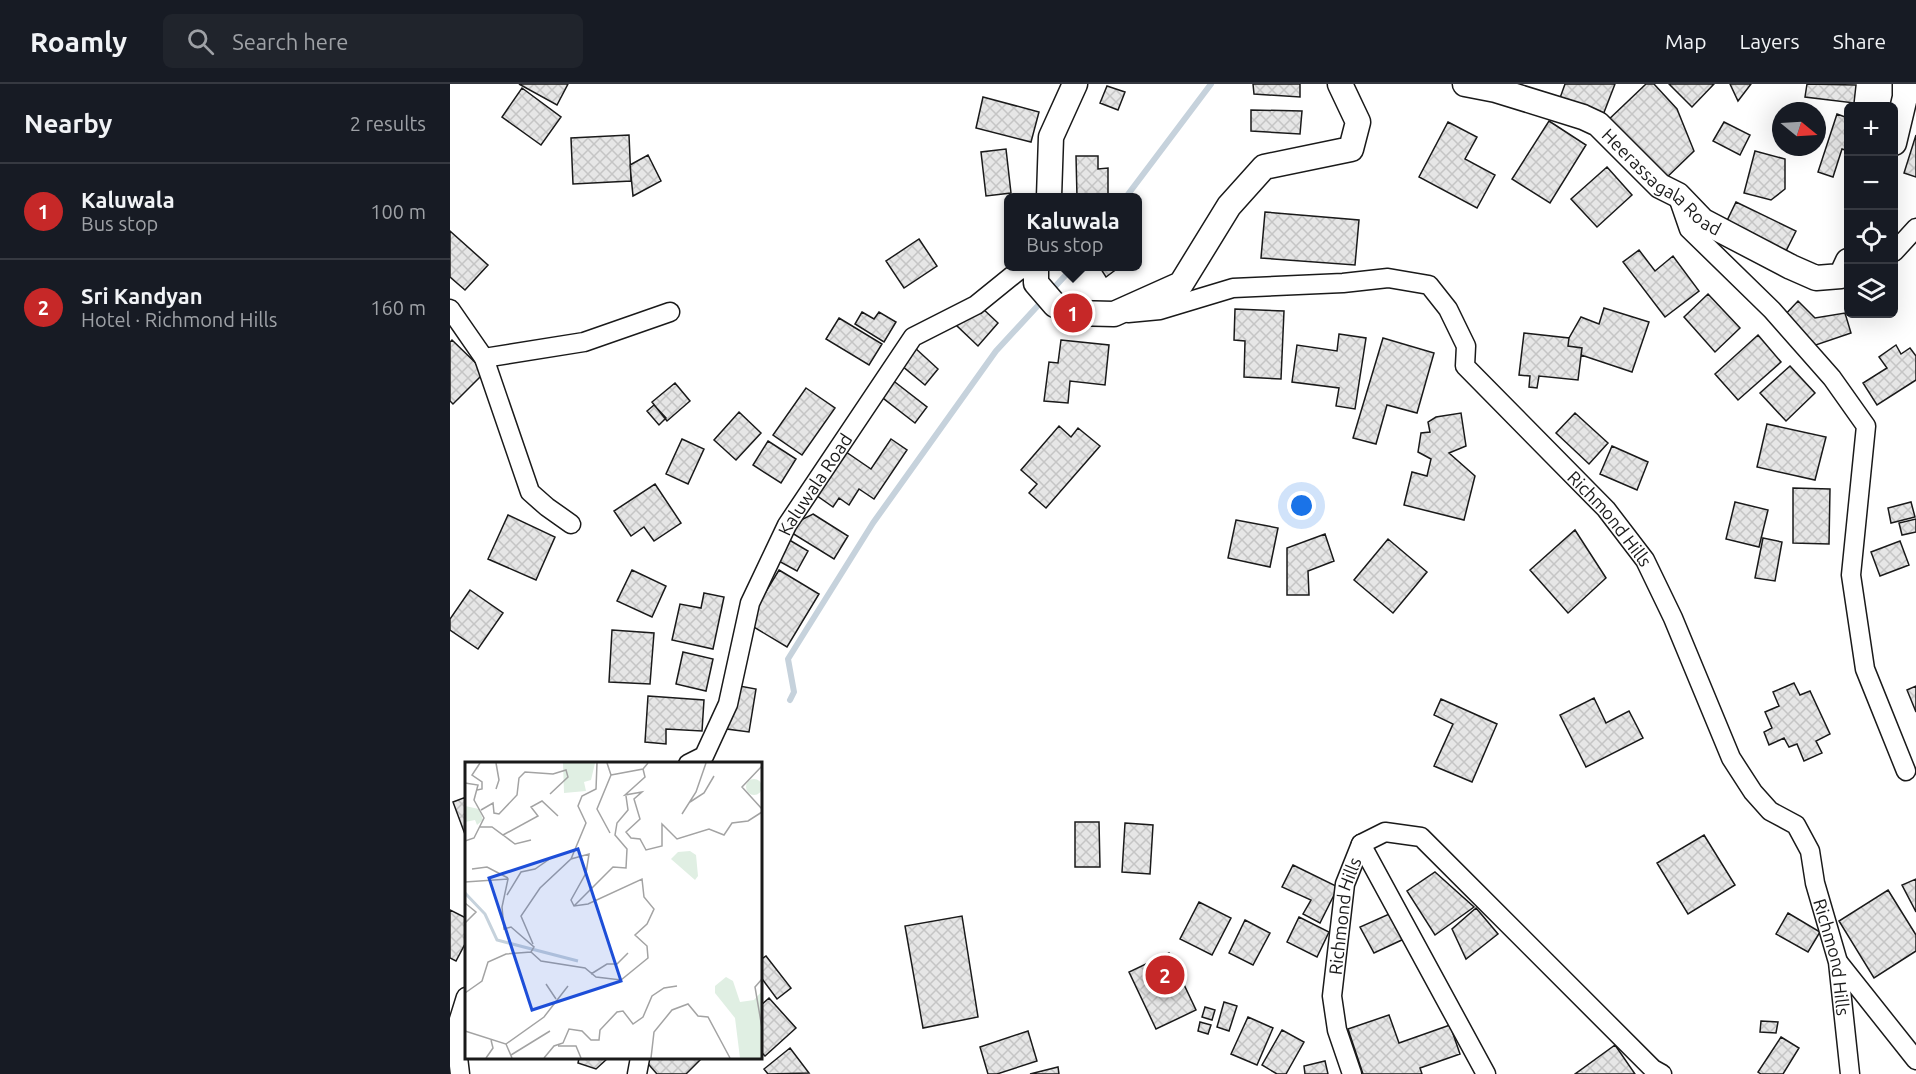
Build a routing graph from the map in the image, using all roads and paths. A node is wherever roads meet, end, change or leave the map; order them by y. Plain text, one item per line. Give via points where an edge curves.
1 (1075, 84) edge
2 (1340, 84) edge
3 (1465, 84) edge
4 (1905, 84) edge
5 (1898, 123) edge
6 (1049, 193) edge
7 (1678, 195) junction
8 (1916, 228) edge
9 (1898, 247) edge
10 (1018, 271) edge
11 (1018, 271) edge
12 (1844, 272) edge
13 (1038, 279) edge
14 (450, 309) edge
15 (670, 312) dead end
16 (1114, 314) junction
17 (484, 358) junction
18 (571, 524) dead end
19 (692, 762) edge
20 (1906, 771) dead end
21 (1361, 843) junction
22 (1838, 962) junction
23 (465, 1000) edge
24 (640, 1059) edge
25 (1916, 1060) edge
26 (460, 1074) edge
27 (637, 1074) edge
28 (1352, 1074) edge
29 (1486, 1074) edge
30 (1662, 1074) edge
31 (1850, 1074) edge

1 - 6 street via 1052,137
2 - 16 street via 1358,122 1351,149 1264,167 1229,206 1181,284
3 - 7 street, Heerassagala Road via 1496,90 1598,124 1660,186
4 - 5 street
7 - 12 street, Heerassagala Road via 1703,221 1791,267 1816,278
7 - 20 street via 1689,229 1772,310 1832,378 1866,426 1851,575 1865,669
8 - 9 street
10 - 13 street, Kaluwala Road
11 - 19 street, Kaluwala Road via 976,305 913,337 787,525 750,603 728,704 704,756
13 - 16 street via 1055,305 1073,313
14 - 17 street
15 - 17 street via 584,342
16 - 22 street, Richmond Hills via 1160,310 1233,288 1388,278 1429,285 1448,309 1466,346 1465,366 1606,509 1645,560 1731,758 1770,811 1796,825 1810,850 1815,883
17 - 18 street via 530,492
21 - 28 street, Richmond Hills via 1344,884 1332,996 1337,1030
21 - 29 street
21 - 30 street, Richmond Hills via 1385,832 1421,837
22 - 25 street
22 - 31 street, Richmond Hills
23 - 26 street via 455,1032
24 - 27 street

